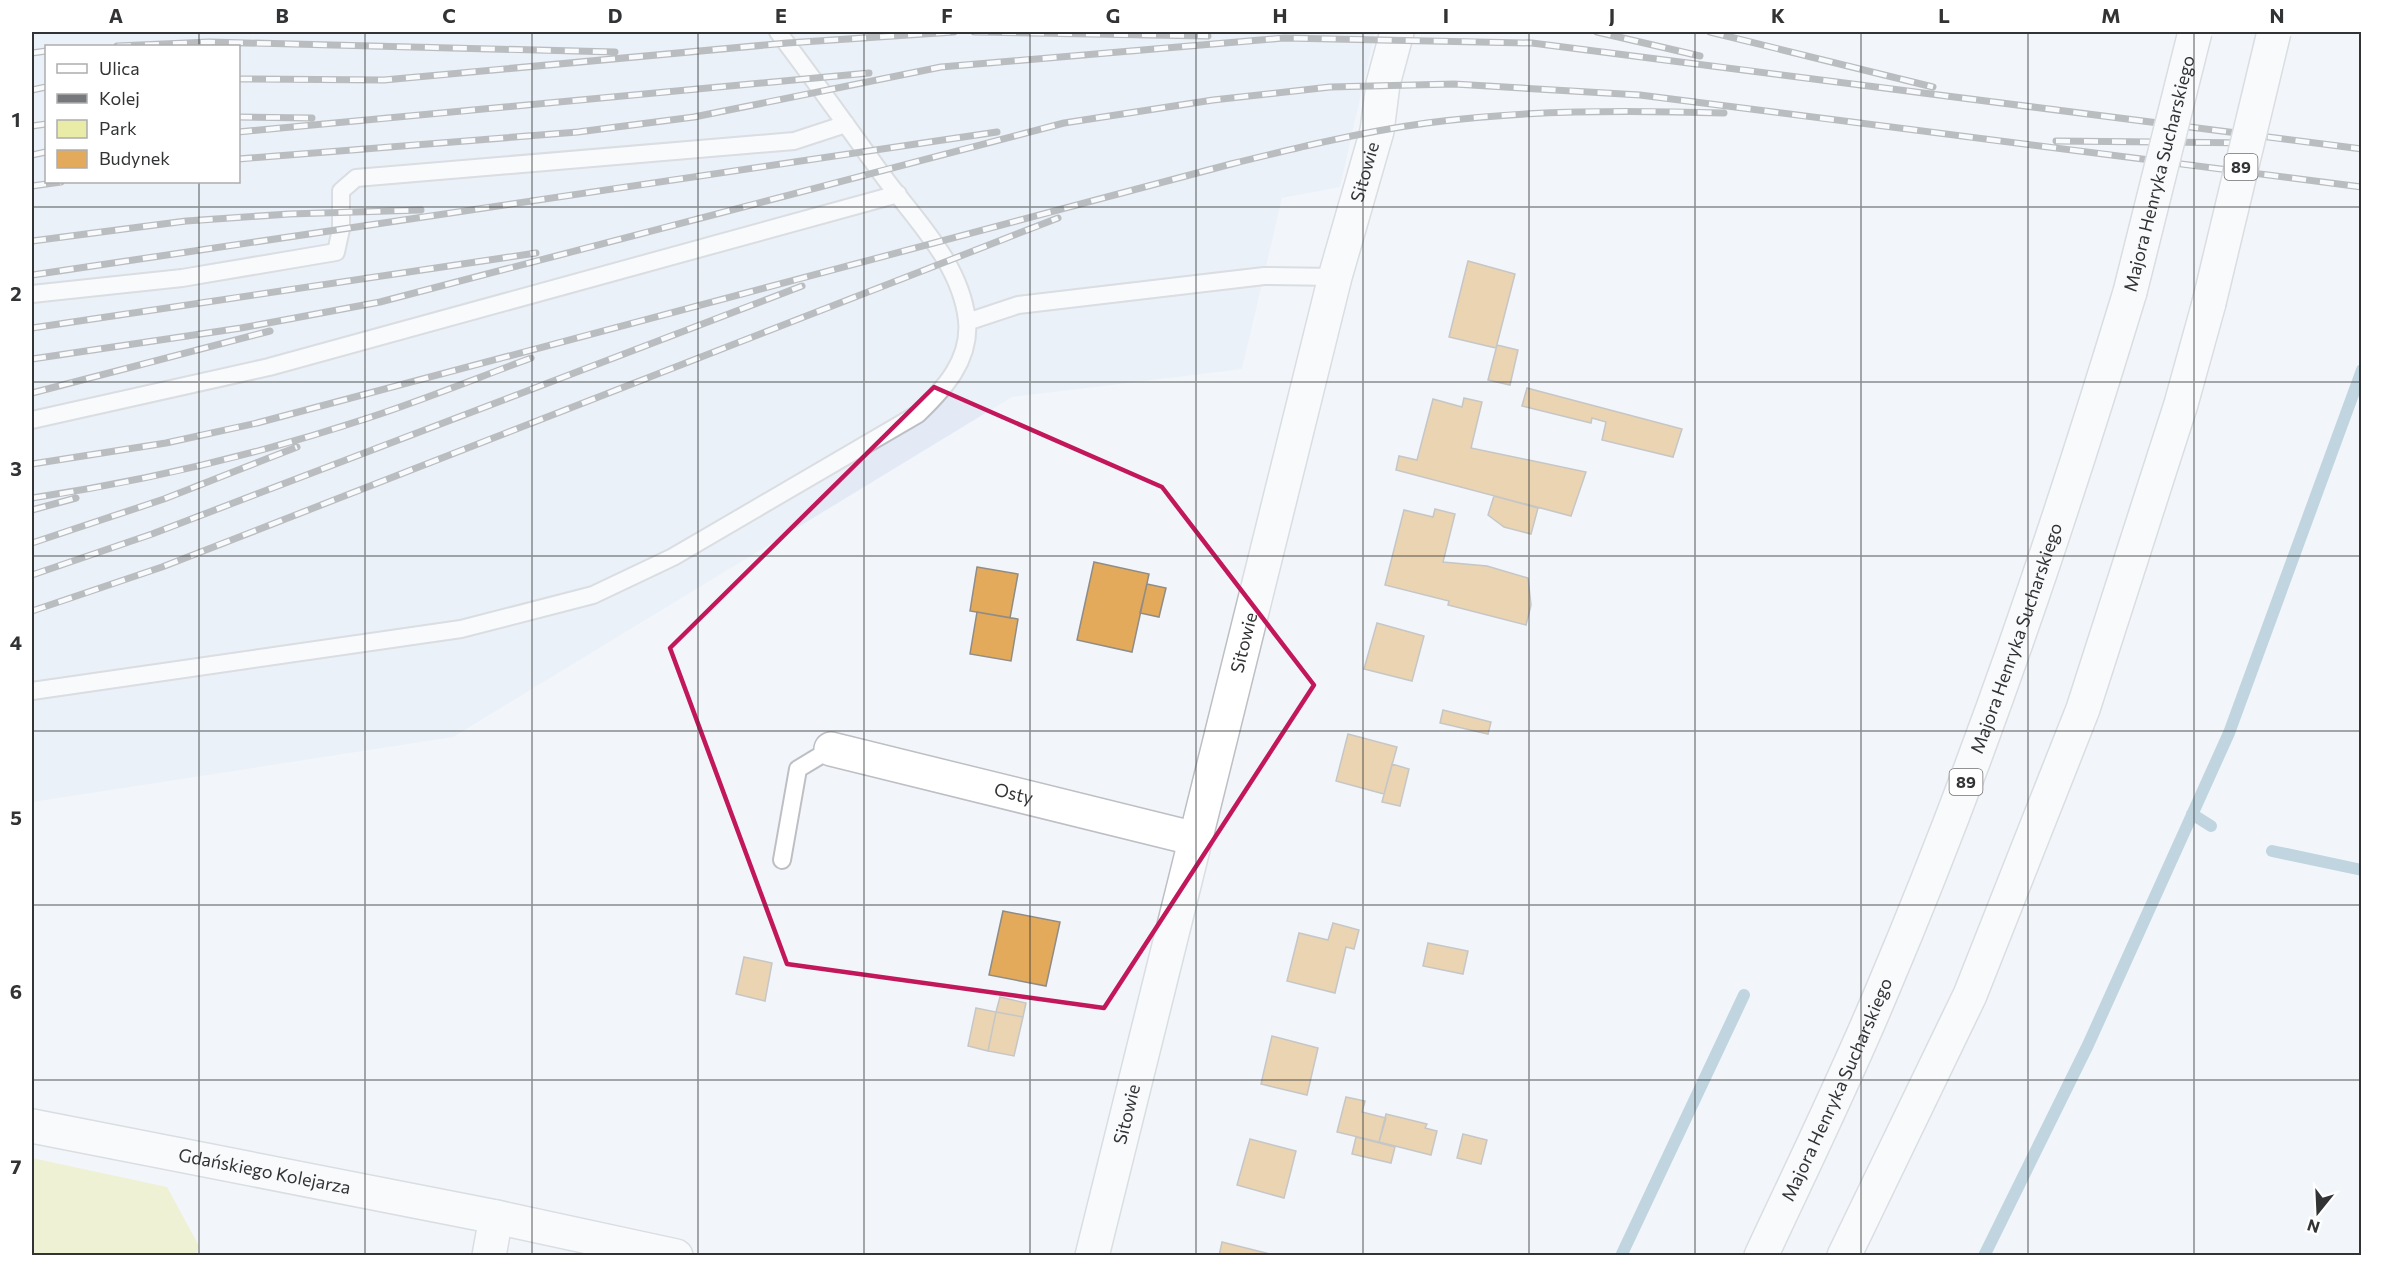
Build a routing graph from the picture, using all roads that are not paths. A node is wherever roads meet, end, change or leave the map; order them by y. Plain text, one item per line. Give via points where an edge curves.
1 (778, 32) edge
2 (1397, 32) edge
3 (2195, 32) edge
4 (2274, 32) edge
5 (846, 124) junction
6 (897, 194) junction
7 (1335, 277) junction
8 (32, 294) edge
9 (967, 322) junction
10 (32, 420) edge
11 (32, 691) edge
12 (831, 749) joint
13 (1196, 839) junction
14 (782, 860) dead end
15 (32, 1126) edge
16 (496, 1217) junction
17 (489, 1256) edge
18 (676, 1256) edge
19 (1092, 1256) edge
20 (1761, 1256) edge
21 (1844, 1256) edge

1 - 5 lane
2 - 7 main road, Sitowie via 1383,84 1377,131
3 - 20 main road, Majora Henryka Sucharskiego / 89, bridge via 2130,292 2045,563 1882,993
4 - 21 main road, 89, bridge via 2181,404 2083,709 1970,995
5 - 6 lane
5 - 8 lane via 794,141 356,178 341,191 336,252 182,278
6 - 9 lane via 958,281
6 - 10 lane via 269,367
7 - 9 lane via 1264,276 1018,305
7 - 13 main road, Sitowie
9 - 11 lane via 962,359 944,389 918,414 673,556 593,595 461,629
12 - 13 main road, Osty
12 - 14 lane via 798,769
13 - 19 main road, Sitowie
15 - 16 main road, Gdańskiego Kolejarza
16 - 17 main road
16 - 18 main road, Gdańskiego Kolejarza

